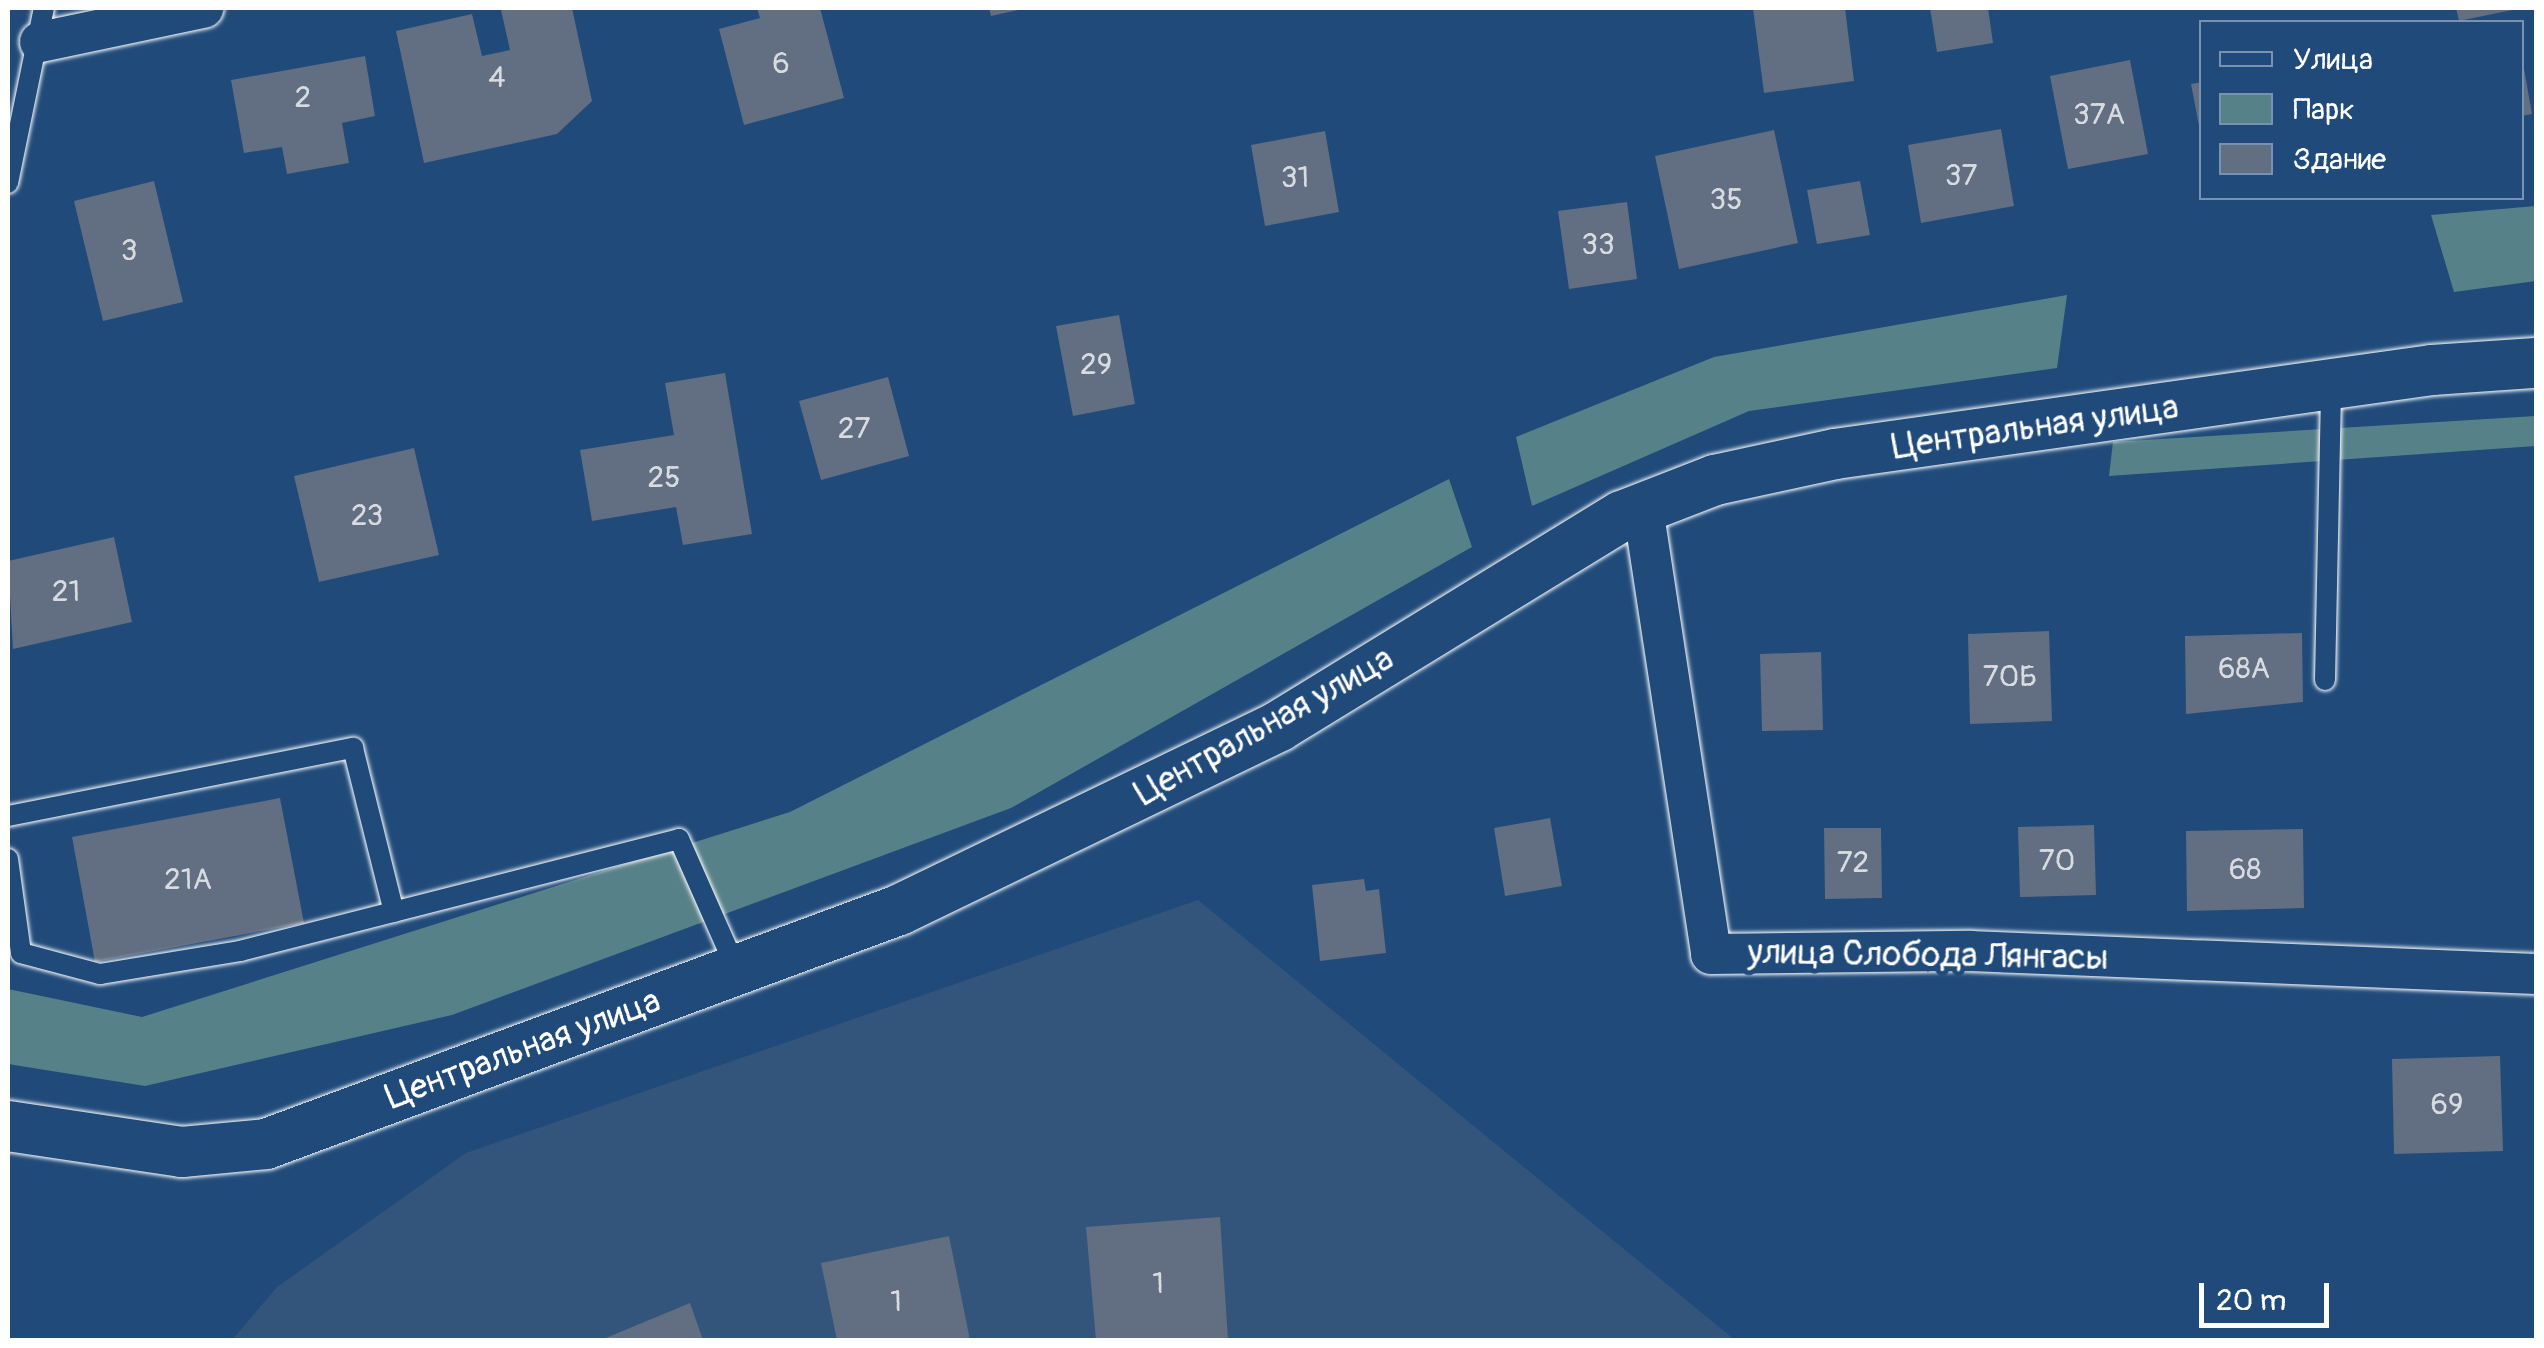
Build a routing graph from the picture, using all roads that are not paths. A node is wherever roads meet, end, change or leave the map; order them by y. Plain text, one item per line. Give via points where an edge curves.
1 (203, 8) edge
2 (42, 25) edge
3 (8, 183) edge
4 (2536, 363) edge
5 (2330, 385) junction
6 (1643, 508) junction
7 (2325, 680) dead end
8 (8, 816) edge
9 (8, 860) edge
10 (394, 912) junction
11 (737, 970) junction
12 (2536, 974) edge
13 (8, 1126) edge

1 - 2 street
2 - 3 lane
4 - 5 street, Центральная улица
5 - 6 street, Центральная улица via 1835,454 1715,480
5 - 7 lane
6 - 11 street, Центральная улица via 1279,726 898,910
6 - 12 street, улица Слобода Лянгасы via 1711,954 1970,951
8 - 10 lane via 353,748
9 - 10 lane via 21,952 100,974 240,951
10 - 11 lane via 679,839
11 - 13 street, Центральная улица via 266,1144 182,1152

